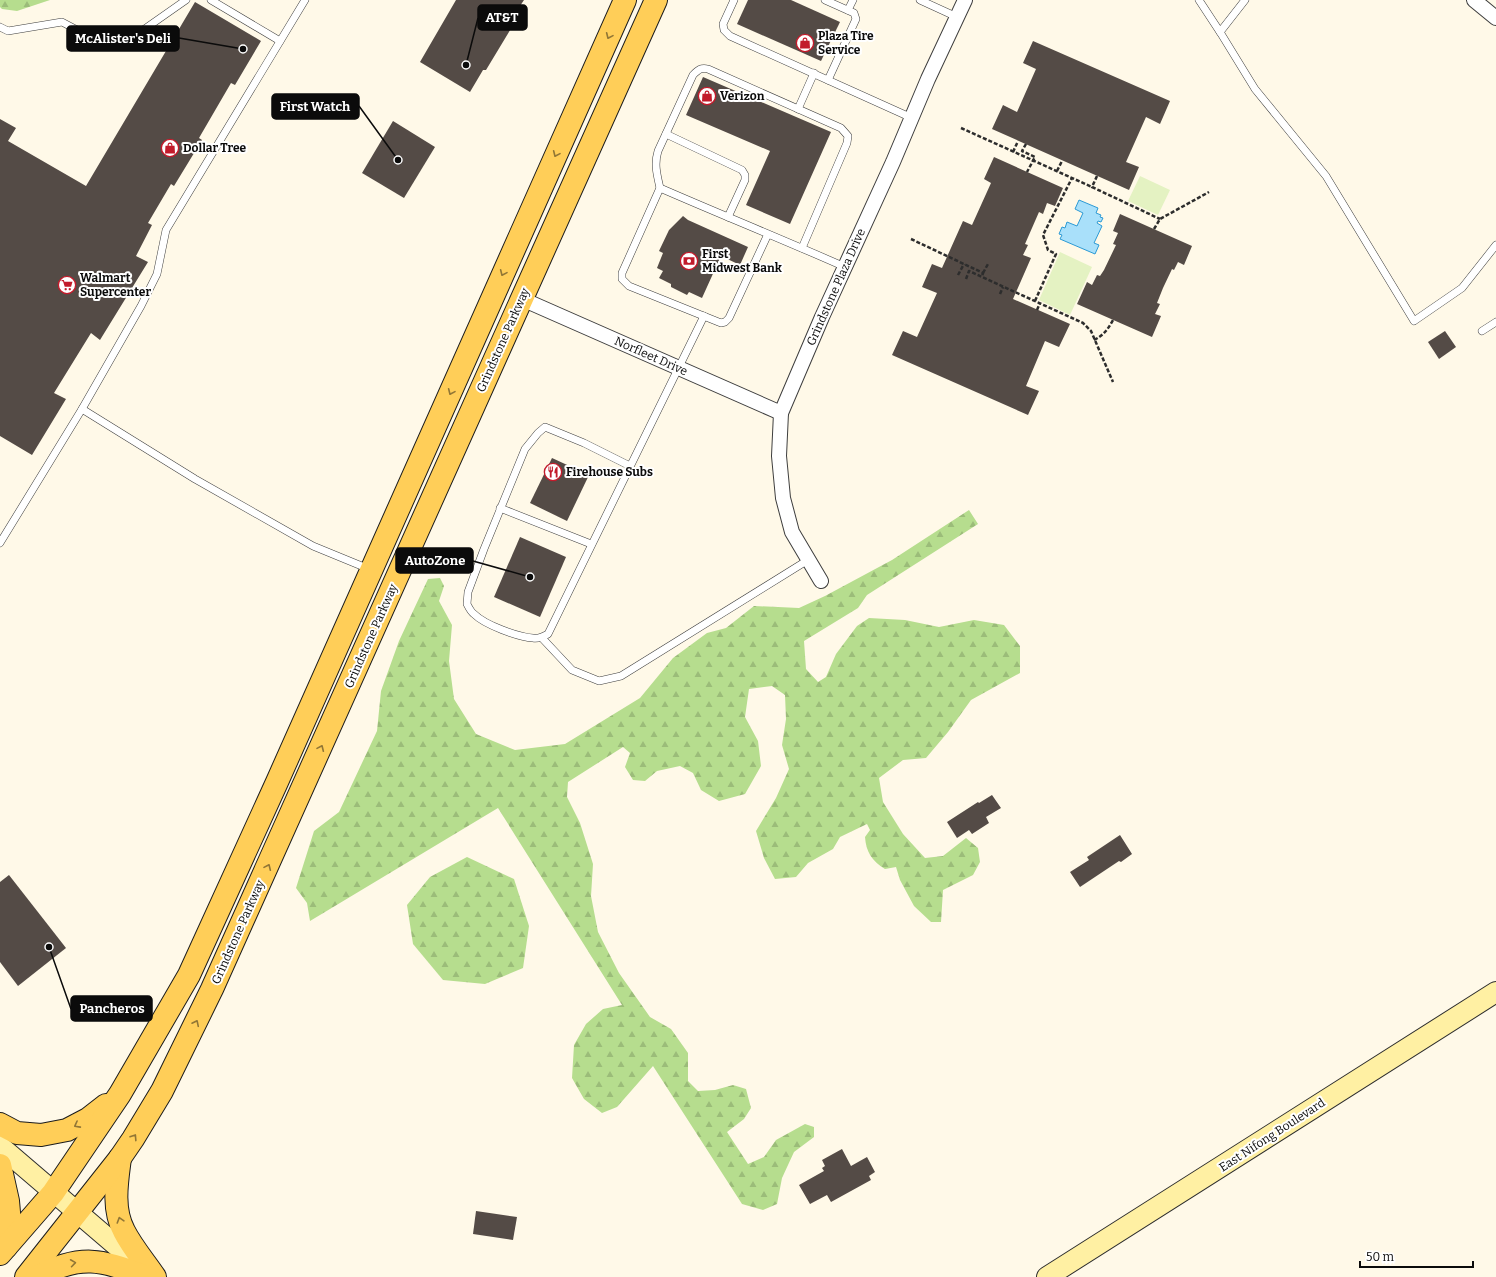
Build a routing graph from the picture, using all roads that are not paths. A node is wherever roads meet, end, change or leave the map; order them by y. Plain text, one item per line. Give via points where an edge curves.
1 (186, 0) edge
2 (211, 0) edge
3 (305, 0) edge
4 (625, 0) edge
5 (656, 0) edge
6 (734, 0) edge
7 (825, 0) edge
8 (853, 0) edge
9 (920, 0) edge
10 (965, 0) edge
11 (1199, 0) edge
12 (1245, 0) edge
13 (1474, 0) edge
14 (848, 10) junction
15 (957, 17) junction
16 (1496, 18) edge
17 (0, 27) edge
18 (1220, 32) junction
19 (280, 41) junction
20 (814, 74) junction
21 (828, 80) junction
22 (798, 110) junction
23 (912, 118) junction
24 (666, 134) junction
25 (660, 188) junction
26 (728, 217) junction
27 (768, 234) junction
28 (1496, 245) edge
29 (802, 248) junction
30 (845, 266) junction
31 (522, 299) junction
32 (704, 316) junction
33 (1496, 322) edge
34 (1482, 331) dead end
35 (679, 368) junction
36 (82, 409) junction
37 (781, 413) junction
38 (630, 466) junction
39 (500, 508) junction
40 (0, 543) edge
41 (591, 544) junction
42 (808, 560) junction
43 (371, 570) junction
44 (821, 581) dead end
45 (542, 638) junction
46 (1496, 992) edge
47 (120, 1094) junction
48 (0, 1124) edge
49 (0, 1146) edge
50 (120, 1158) junction
51 (0, 1165) edge
52 (53, 1193) junction
53 (77, 1213) junction
54 (3, 1251) edge
55 (26, 1277) edge
56 (37, 1277) edge
57 (146, 1277) edge
58 (154, 1277) edge
59 (1048, 1277) edge

1 - 17 lane via 126,42 98,41 62,22 8,31
2 - 19 lane
3 - 19 lane
4 -> 43 main road
5 - 31 main road, Grindstone Parkway
6 - 20 lane via 723,24 724,30 730,36
7 - 14 lane
8 - 14 lane
9 - 15 lane
10 - 15 street, Grindstone Plaza Drive
11 - 18 lane
12 - 18 lane
13 - 16 street
14 - 21 lane via 854,13 856,19
15 - 23 street, Grindstone Plaza Drive
18 - 28 lane via 1255,90 1326,176 1414,321 1462,288
19 - 36 lane via 166,230 157,274
20 - 21 lane
20 - 22 lane
21 - 23 lane
22 - 24 lane via 703,68 692,75
22 - 29 lane via 841,128 848,136
23 - 30 street, Grindstone Plaza Drive
24 - 25 lane via 655,159
24 - 26 lane via 742,170 745,180
25 - 26 lane
25 - 32 lane via 622,273 622,279 629,286
26 - 27 lane
27 - 29 lane
27 - 32 lane via 726,322 721,323
29 - 30 lane
30 - 37 street, Grindstone Plaza Drive
31 - 35 street, Norfleet Drive
50 -> 31 main road, Grindstone Parkway via 162,1091 212,989
32 - 35 lane
33 - 34 lane
35 - 37 street, Norfleet Drive
35 - 38 lane
36 - 40 lane
36 - 43 lane via 195,479 312,546
37 - 42 street, Grindstone Plaza Drive via 779,456 783,498 792,532
38 - 39 lane via 584,443 545,428 525,450
38 - 41 lane
39 - 41 lane
39 - 45 lane via 468,592 467,604 481,620 502,630
41 - 45 lane via 548,634
42 - 44 street, Grindstone Plaza Drive
42 - 45 lane via 621,676 599,681 572,670
43 - 47 main road via 278,782 189,975
46 - 59 street, East Nifong Boulevard
47 -> 48 main road via 88,1119 67,1130 41,1135 17,1133
47 - 52 main road
49 - 52 street
50 - 53 main road, Grindstone Parkway
58 -> 50 main road via 123,1230 117,1211
51 - 54 main road via 10,1224
52 - 53 street
52 - 54 main road
53 - 55 main road
53 - 58 street
56 -> 57 main road via 69,1263 91,1261 120,1266

